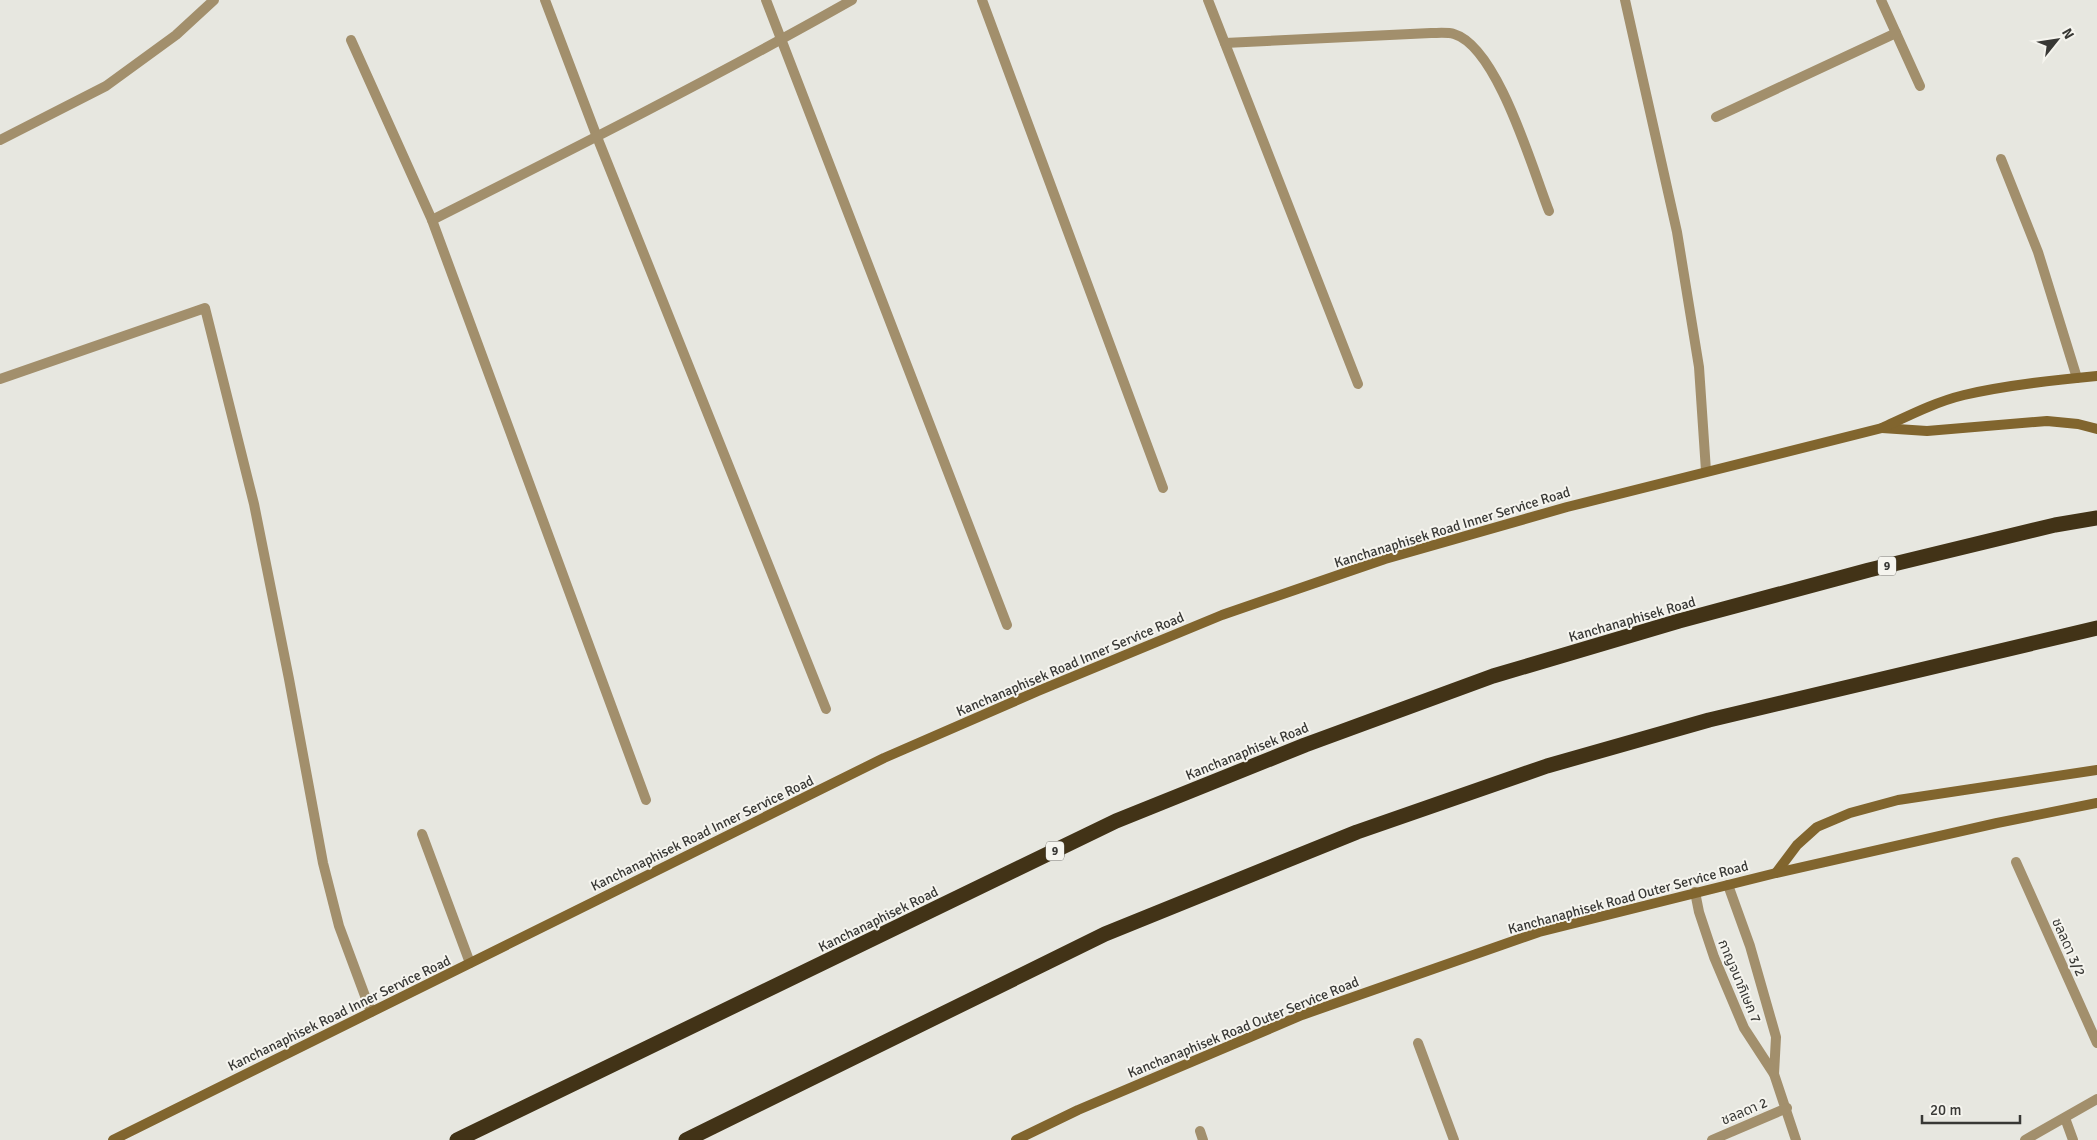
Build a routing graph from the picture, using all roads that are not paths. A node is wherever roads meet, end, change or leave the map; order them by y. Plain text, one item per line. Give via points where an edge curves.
1 (214, 0) edge
2 (545, 0) edge
3 (766, 0) edge
4 (852, 0) edge
5 (982, 0) edge
6 (1208, 0) edge
7 (1624, 0) edge
8 (1881, 0) edge
9 (1896, 33) junction
10 (351, 40) dead end
11 (782, 40) junction
12 (1225, 43) junction
13 (1920, 86) dead end
14 (1716, 117) dead end
15 (597, 138) junction
16 (0, 140) edge
17 (2001, 159) dead end
18 (1549, 211) dead end
19 (432, 220) junction
20 (2097, 376) edge
21 (0, 378) edge
22 (2077, 378) junction
23 (1358, 384) dead end
24 (1882, 428) junction
25 (2097, 430) edge
26 (1706, 471) junction
27 (1163, 488) dead end
28 (2097, 518) edge
29 (1007, 625) dead end
30 (2097, 628) edge
31 (826, 709) dead end
32 (2097, 770) edge
33 (646, 800) dead end
34 (2097, 803) edge
35 (422, 834) dead end
36 (2016, 862) dead end
37 (1776, 873) junction
38 (1728, 885) junction
39 (1695, 892) junction
40 (470, 963) junction
41 (371, 1012) junction
42 (2097, 1042) edge
43 (1418, 1043) dead end
44 (1774, 1074) junction
45 (2097, 1099) edge
46 (1787, 1108) junction
47 (2065, 1118) junction
48 (1453, 1137) edge
49 (113, 1140) edge
50 (456, 1140) edge
51 (686, 1140) edge
52 (1016, 1140) edge
53 (1712, 1140) edge
54 (1796, 1140) edge
55 (2025, 1140) edge
56 (2073, 1140) edge

1 - 16 street via 176,35 106,86
2 - 15 street
3 - 11 street
4 - 11 street
5 - 27 street
6 - 12 street
7 - 26 street via 1677,232 1699,367
8 - 9 street
9 - 13 street
9 - 14 street
10 - 19 street
11 - 15 street
11 - 29 street
12 - 18 street via 1455,34 1474,47 1490,66 1505,96
12 - 23 street
15 - 19 street
15 - 31 street
17 - 22 street via 2038,252
19 - 33 street
20 - 22 main road, Kanchanaphisek Road Inner Service Road
21 - 41 street via 205,308 254,504 322,863 339,926
22 - 24 main road, Kanchanaphisek Road Inner Service Road via 1963,395
24 - 25 main road via 1926,431 2047,421 2078,424
24 - 26 main road, Kanchanaphisek Road Inner Service Road
26 - 40 main road, Kanchanaphisek Road Inner Service Road via 1385,559 1222,615 884,758
28 - 50 highway, Kanchanaphisek Road / 9 via 2055,525 1869,570 1679,621 1493,676 1305,745 1116,822
30 - 51 highway via 1709,720 1547,766 1357,832 1105,934
32 - 37 main road via 1898,800 1850,813 1817,827 1797,845
34 - 37 main road, Kanchanaphisek Road Outer Service Road
35 - 40 street
36 - 42 street, ชลลดา 3/2
37 - 38 main road, Kanchanaphisek Road Outer Service Road
38 - 39 main road, Kanchanaphisek Road Outer Service Road
38 - 44 street, กาญจนาภิเษก 7 via 1750,946 1776,1037
39 - 44 street, กาญจนาภิเษก 7 via 1714,958 1744,1028
39 - 52 main road, Kanchanaphisek Road Outer Service Road via 1539,932 1302,1015 1078,1110
40 - 41 main road, Kanchanaphisek Road Inner Service Road
41 - 49 main road, Kanchanaphisek Road Inner Service Road
43 - 48 street
44 - 46 street, กาญจนาภิเษก 7
45 - 47 street
46 - 53 street, ชลลดา 2
46 - 54 street, กาญจนาภิเษก 7
47 - 55 street
47 - 56 street

